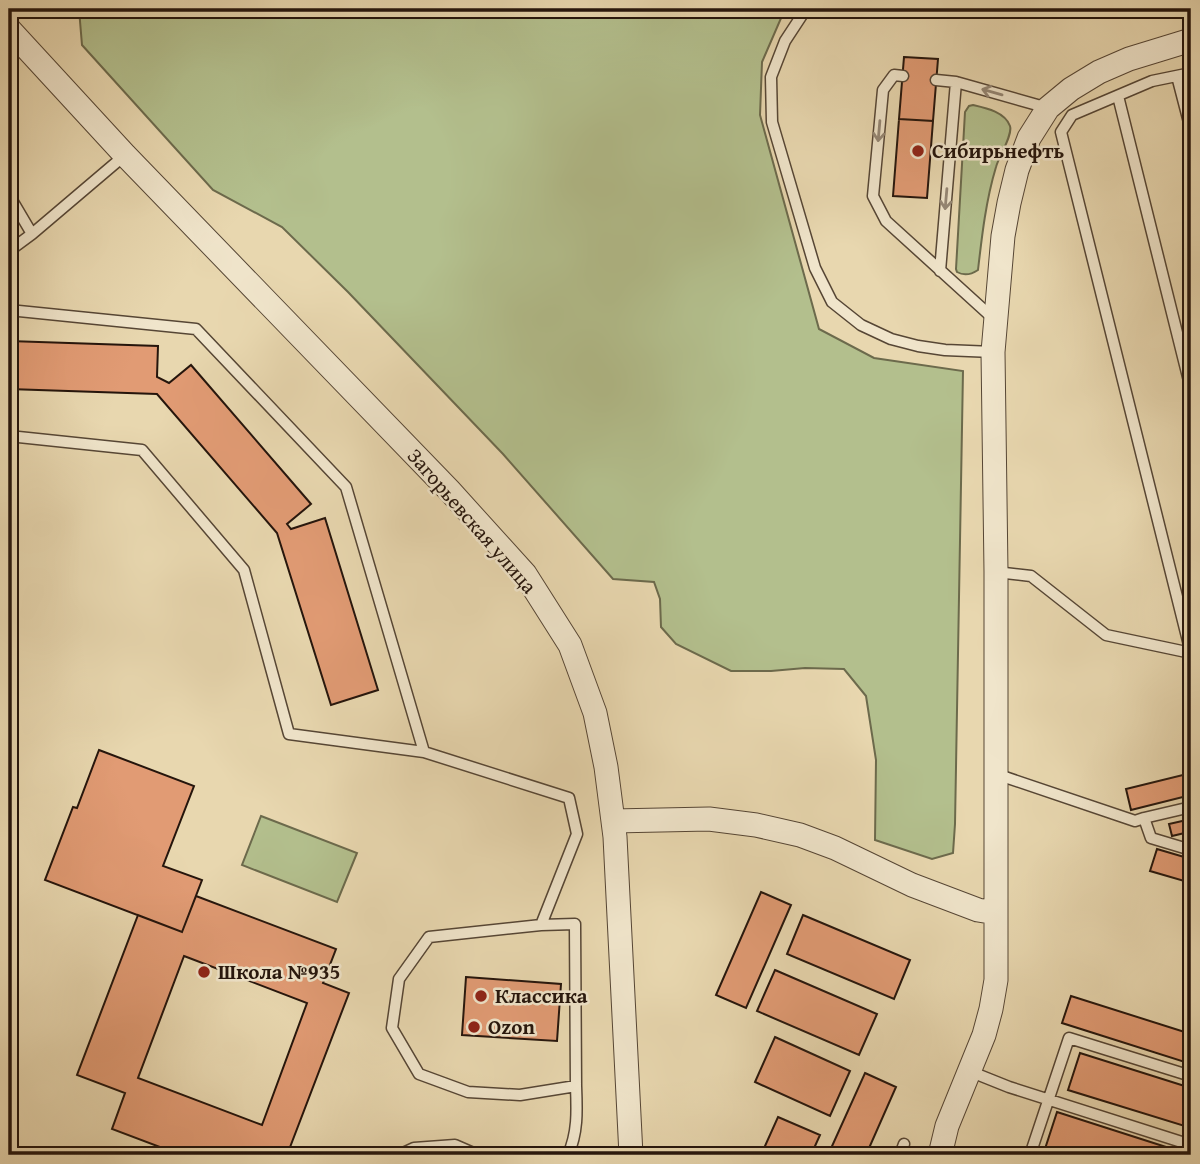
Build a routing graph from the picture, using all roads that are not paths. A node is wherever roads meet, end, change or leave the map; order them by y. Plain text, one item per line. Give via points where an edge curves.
1 (806, 9) edge
2 (9, 29) edge
3 (1191, 40) edge
4 (1191, 73) edge
5 (903, 76) dead end
6 (1177, 76) junction
7 (936, 80) dead end
8 (956, 82) junction
9 (1118, 96) junction
10 (1048, 108) junction
11 (1191, 130) edge
12 (125, 155) junction
13 (9, 195) edge
14 (32, 234) junction
15 (9, 251) edge
16 (940, 271) junction
17 (9, 310) edge
18 (995, 320) junction
19 (993, 352) junction
20 (1191, 389) edge
21 (9, 436) edge
22 (996, 572) junction
23 (1191, 653) edge
24 (424, 752) junction
25 (996, 774) junction
26 (1191, 807) edge
27 (1144, 818) junction
28 (613, 821) junction
29 (1191, 849) edge
30 (996, 913) junction
31 (541, 925) junction
32 (969, 1071) junction
33 (1191, 1076) edge
34 (576, 1086) junction
35 (1048, 1100) junction
36 (1191, 1145) edge
37 (399, 1155) edge
38 (478, 1155) edge
39 (568, 1155) edge
40 (631, 1155) edge
41 (940, 1155) edge
42 (1030, 1155) edge

1 - 19 lane via 785,41 771,77 772,122 815,268 832,302 861,325 891,339 945,350
2 - 12 street, Загорьевская улица
3 - 10 street via 1099,72
4 - 6 lane
5 -> 16 lane via 894,75 883,90 873,196 886,221
6 - 9 lane
6 - 11 lane
7 - 8 lane
10 -> 8 lane
8 -> 16 lane
9 - 20 lane
9 - 23 lane via 1072,115 1061,132
10 - 18 street via 1029,138 1017,170 1003,236
12 - 14 lane
12 - 28 street, Загорьевская улица via 525,574 570,645 595,713
13 - 14 lane
14 - 15 lane
16 - 18 lane
17 - 24 lane via 196,329 346,487
18 - 19 street
19 - 22 street
21 - 24 lane via 142,450 244,570 289,734
22 - 23 lane via 1031,576 1106,635
22 - 25 street
24 - 31 lane via 569,798 577,834
25 - 27 lane via 1135,821
25 - 30 street
26 - 27 lane
27 - 29 lane via 1151,838
28 - 30 street via 709,819 800,835 912,885
28 - 40 street, Загорьевская улица
30 - 32 street via 996,980 984,1035
31 - 34 lane via 575,923
31 - 34 lane via 429,936 399,978 392,1028 419,1074 468,1092 520,1095
32 - 35 lane
32 - 41 street
33 - 35 lane via 1069,1038
34 - 39 lane via 577,1121
35 - 36 lane
35 - 42 lane
37 - 38 lane via 414,1148 454,1145

